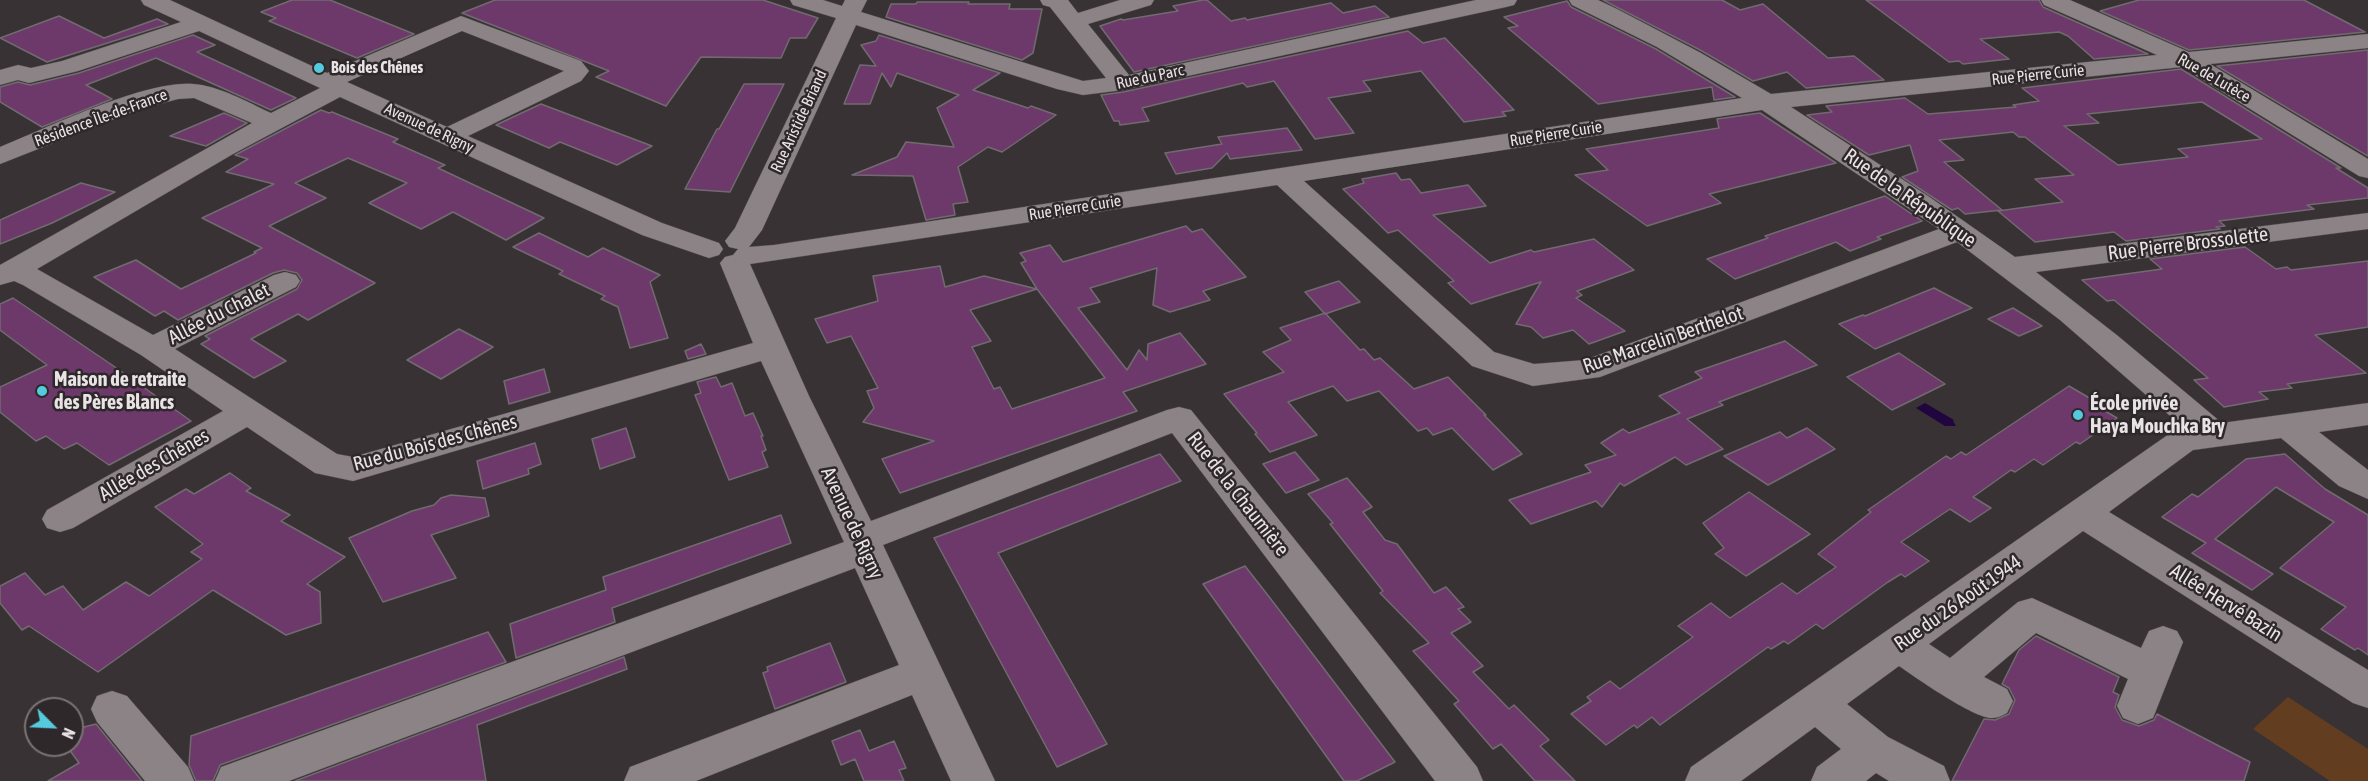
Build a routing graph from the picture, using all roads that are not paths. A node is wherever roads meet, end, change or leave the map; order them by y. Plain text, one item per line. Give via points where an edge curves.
1 (152, 0) edge
2 (801, 0) edge
3 (1051, 0) edge
4 (1143, 0) edge
5 (1506, 0) edge
6 (1580, 0) edge
7 (2052, 0) edge
8 (853, 8) edge
9 (1072, 21) junction
10 (203, 22) junction
11 (2368, 41) edge
12 (2187, 60) junction
13 (29, 76) junction
14 (0, 78) edge
15 (1123, 83) junction
16 (333, 85) junction
17 (51, 88) dead end
18 (1766, 102) junction
19 (271, 122) junction
20 (447, 137) junction
21 (0, 156) edge
22 (2368, 170) edge
23 (1282, 176) junction
24 (2368, 221) edge
25 (1959, 231) junction
26 (733, 252) junction
27 (2008, 267) junction
28 (7, 273) edge
29 (285, 280) dead end
30 (152, 348) junction
31 (771, 348) junction
32 (247, 412) junction
33 (2368, 414) edge
34 (2289, 426) junction
35 (2214, 435) junction
36 (2368, 486) edge
37 (2084, 514) junction
38 (60, 519) dead end
39 (863, 544) junction
40 (1899, 645) junction
41 (922, 673) junction
42 (2150, 673) dead end
43 (1952, 680) junction
44 (2368, 691) edge
45 (1992, 701) dead end
46 (1815, 703) junction
47 (112, 710) dead end
48 (1873, 750) junction
49 (1928, 780) edge
50 (172, 781) edge
51 (237, 781) edge
52 (646, 781) edge
53 (973, 781) edge
54 (1461, 781) edge
55 (1707, 781) edge
56 (1833, 781) edge

1 - 10 street, Avenue de Rigny
2 - 8 street, Rue du Parc
3 - 9 street via 1058,2
4 - 9 street
5 - 15 street, Rue du Parc
6 - 18 street, Rue de la République via 1667,43
7 - 12 street, Rue de Lutèce
8 - 15 street, Rue du Parc via 1074,87
8 - 26 street, Rue Aristide Briand via 748,230
9 - 15 street
10 - 13 street
10 - 16 street, Avenue de Rigny
11 - 12 street, Rue Pierre Curie
12 - 18 street, Rue Pierre Curie
12 - 22 street, Rue de Lutèce
13 - 14 street via 18,72
13 - 17 street
16 - 19 street, Rue du Bois des Chênes
16 - 20 street, Avenue de Rigny
16 - 20 street, Rue du Bois des Chênes via 461,23 573,66 577,71
18 - 23 street, Rue Pierre Curie
18 - 25 street, Rue de la République
19 - 21 street, Résidence Île-de-France via 194,90 172,92
19 - 28 street, Rue du Bois des Chênes
20 - 26 street, Avenue de Rigny via 652,229
23 - 25 street, Rue Marcelin Berthelot via 1483,359 1533,375 1589,370
23 - 26 street, Rue Pierre Curie via 767,255
24 - 27 street, Rue Pierre Brossolette
25 - 27 street, Rue de la République
26 - 31 street, Avenue de Rigny
27 - 35 street, Rue de la République via 2106,342
28 - 30 street, Rue du Bois des Chênes via 34,279
29 - 30 street, Allée du Chalet
30 - 32 street, Rue du Bois des Chênes
31 - 32 street, Rue du Bois des Chênes via 353,469 327,465
31 - 39 street, Avenue de Rigny
32 - 38 street, Allée des Chênes
33 - 34 street, Rue du 26 Août 1944
34 - 35 street, Rue du 26 Août 1944
34 - 36 street
35 - 37 street, Rue du 26 Août 1944 via 2184,440
37 - 40 street, Rue du 26 Août 1944
37 - 44 street, Allée Hervé Bazin
39 - 41 street, Avenue de Rigny
39 - 51 street
39 - 54 street, Rue de la Chaumière via 1179,418
40 - 43 street
40 - 46 street, Rue du 26 Août 1944
41 - 52 street
41 - 53 street, Avenue de Rigny
42 - 43 street via 2031,613
43 - 45 street
46 - 48 street
46 - 55 street, Rue du 26 Août 1944
47 - 50 street
48 - 49 street
48 - 56 street

